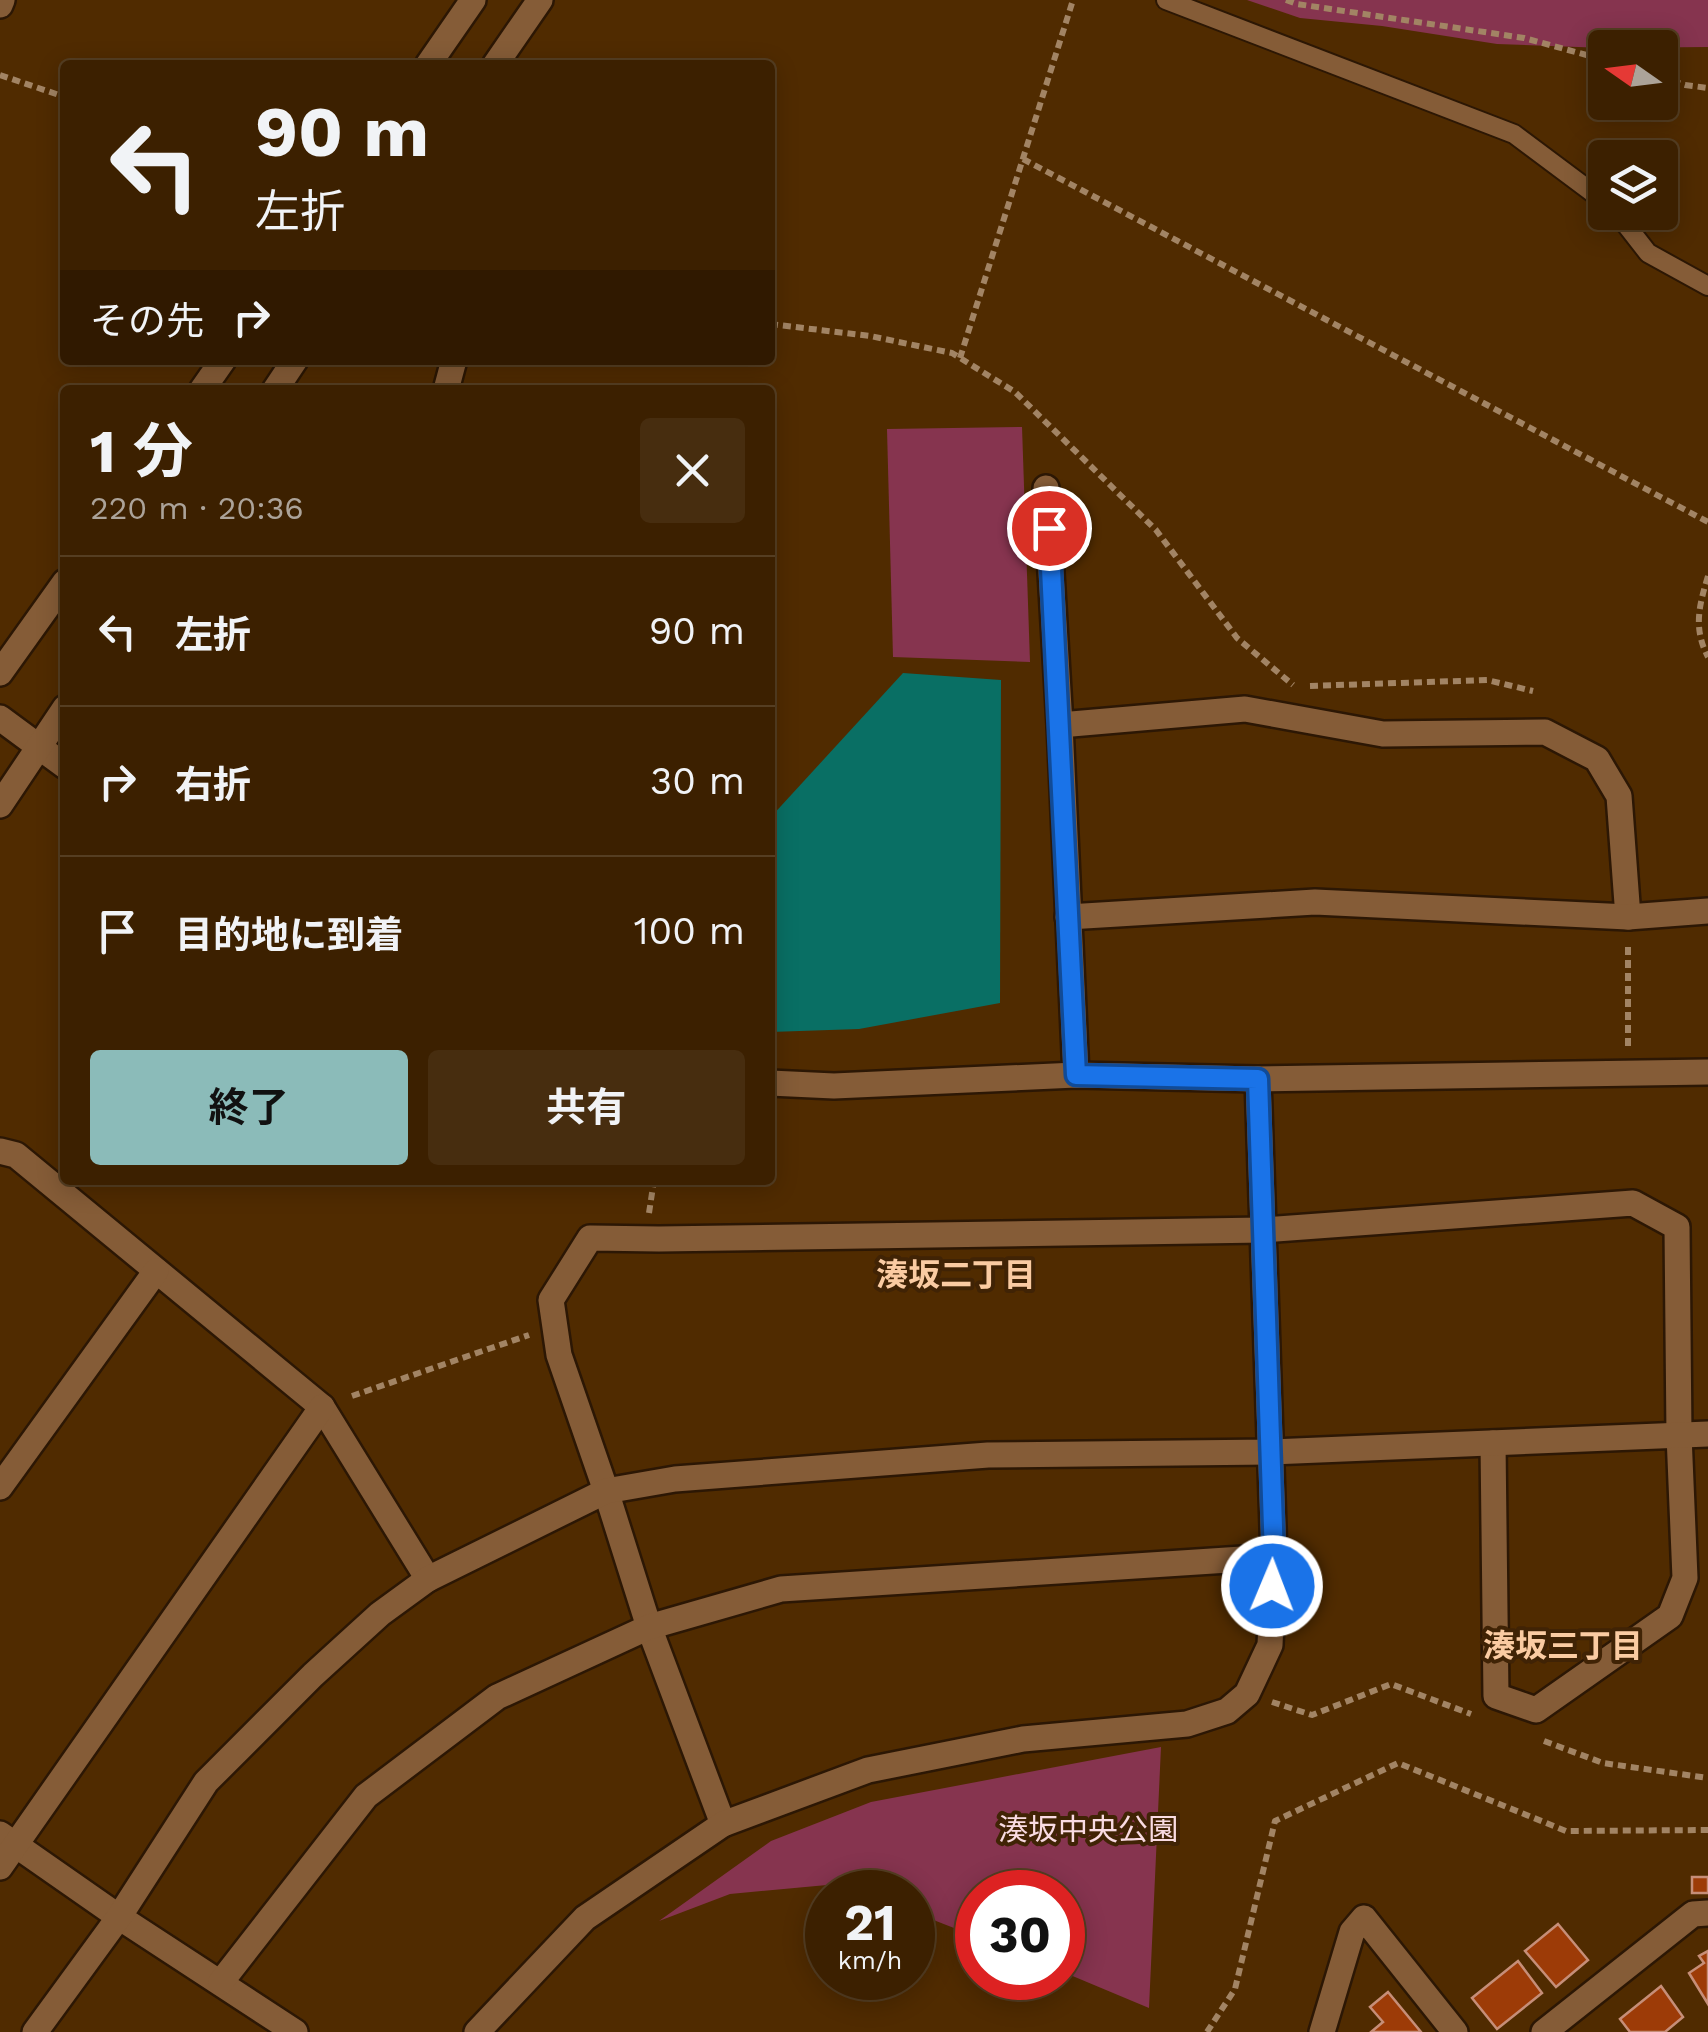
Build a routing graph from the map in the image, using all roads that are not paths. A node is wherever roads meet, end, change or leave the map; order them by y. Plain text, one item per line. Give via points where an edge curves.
1 (473, 0) edge
2 (540, 0) edge
3 (1166, 0) edge
4 (431, 60) edge
5 (498, 60) edge
6 (1588, 189) edge
7 (1630, 230) edge
8 (1708, 286) edge
9 (1046, 488) dead end
10 (60, 589) edge
11 (0, 674) edge
12 (60, 715) edge
13 (0, 718) edge
14 (1060, 725) junction
15 (38, 748) junction
16 (60, 763) edge
17 (0, 805) edge
18 (1708, 911) edge
19 (1068, 917) junction
20 (1628, 917) junction
21 (1708, 1072) edge
22 (1076, 1075) junction
23 (1258, 1079) junction
24 (775, 1083) edge
25 (0, 1151) edge
26 (1264, 1230) junction
27 (156, 1271) junction
28 (322, 1406) junction
29 (1708, 1434) edge
30 (1678, 1436) junction
31 (1493, 1443) junction
32 (1271, 1452) junction
33 (0, 1487) edge
34 (606, 1491) junction
35 (1274, 1557) junction
36 (428, 1580) junction
37 (649, 1627) junction
38 (724, 1824) junction
39 (8, 1840) edge
40 (0, 1868) edge
41 (1708, 1913) edge
42 (119, 1917) junction
43 (221, 1982) junction
44 (35, 2032) edge
45 (295, 2032) edge
46 (477, 2032) edge
47 (1322, 2032) edge
48 (1455, 2032) edge
49 (1544, 2032) edge

1 - 4 street
2 - 5 street
3 - 6 lane via 1514,134
7 - 8 lane via 1648,253
9 - 14 street
10 - 11 street
12 - 15 street
13 - 15 street
14 - 19 street
14 - 20 street via 1244,709 1382,734 1545,732 1596,759 1619,796
15 - 16 street
15 - 17 street
18 - 20 street
19 - 20 street via 1315,902
19 - 22 street
21 - 23 street
22 - 23 street
22 - 24 street
23 - 26 street
25 - 27 street via 16,1155
26 - 30 street via 1632,1203 1677,1226
26 - 32 street
26 - 34 street via 590,1238 551,1300 559,1355
27 - 28 street
27 - 33 street
28 - 36 street
28 - 39 street
29 - 30 street
30 - 31 street
30 - 31 street via 1685,1578 1670,1616 1536,1710 1496,1696
31 - 32 street
32 - 34 street via 988,1455 675,1479
32 - 35 street
34 - 36 street
34 - 37 street
35 - 37 street via 782,1590
35 - 38 street via 1270,1646 1247,1694 1227,1711 1187,1724 1023,1739 868,1770
36 - 42 street via 312,1675 206,1782
37 - 38 street
37 - 43 street via 497,1697 366,1796
38 - 46 street via 585,1918
39 - 40 street
39 - 42 street
41 - 49 street via 1693,1914
42 - 43 street
42 - 44 street
43 - 45 street
47 - 48 street via 1352,1932 1364,1918

